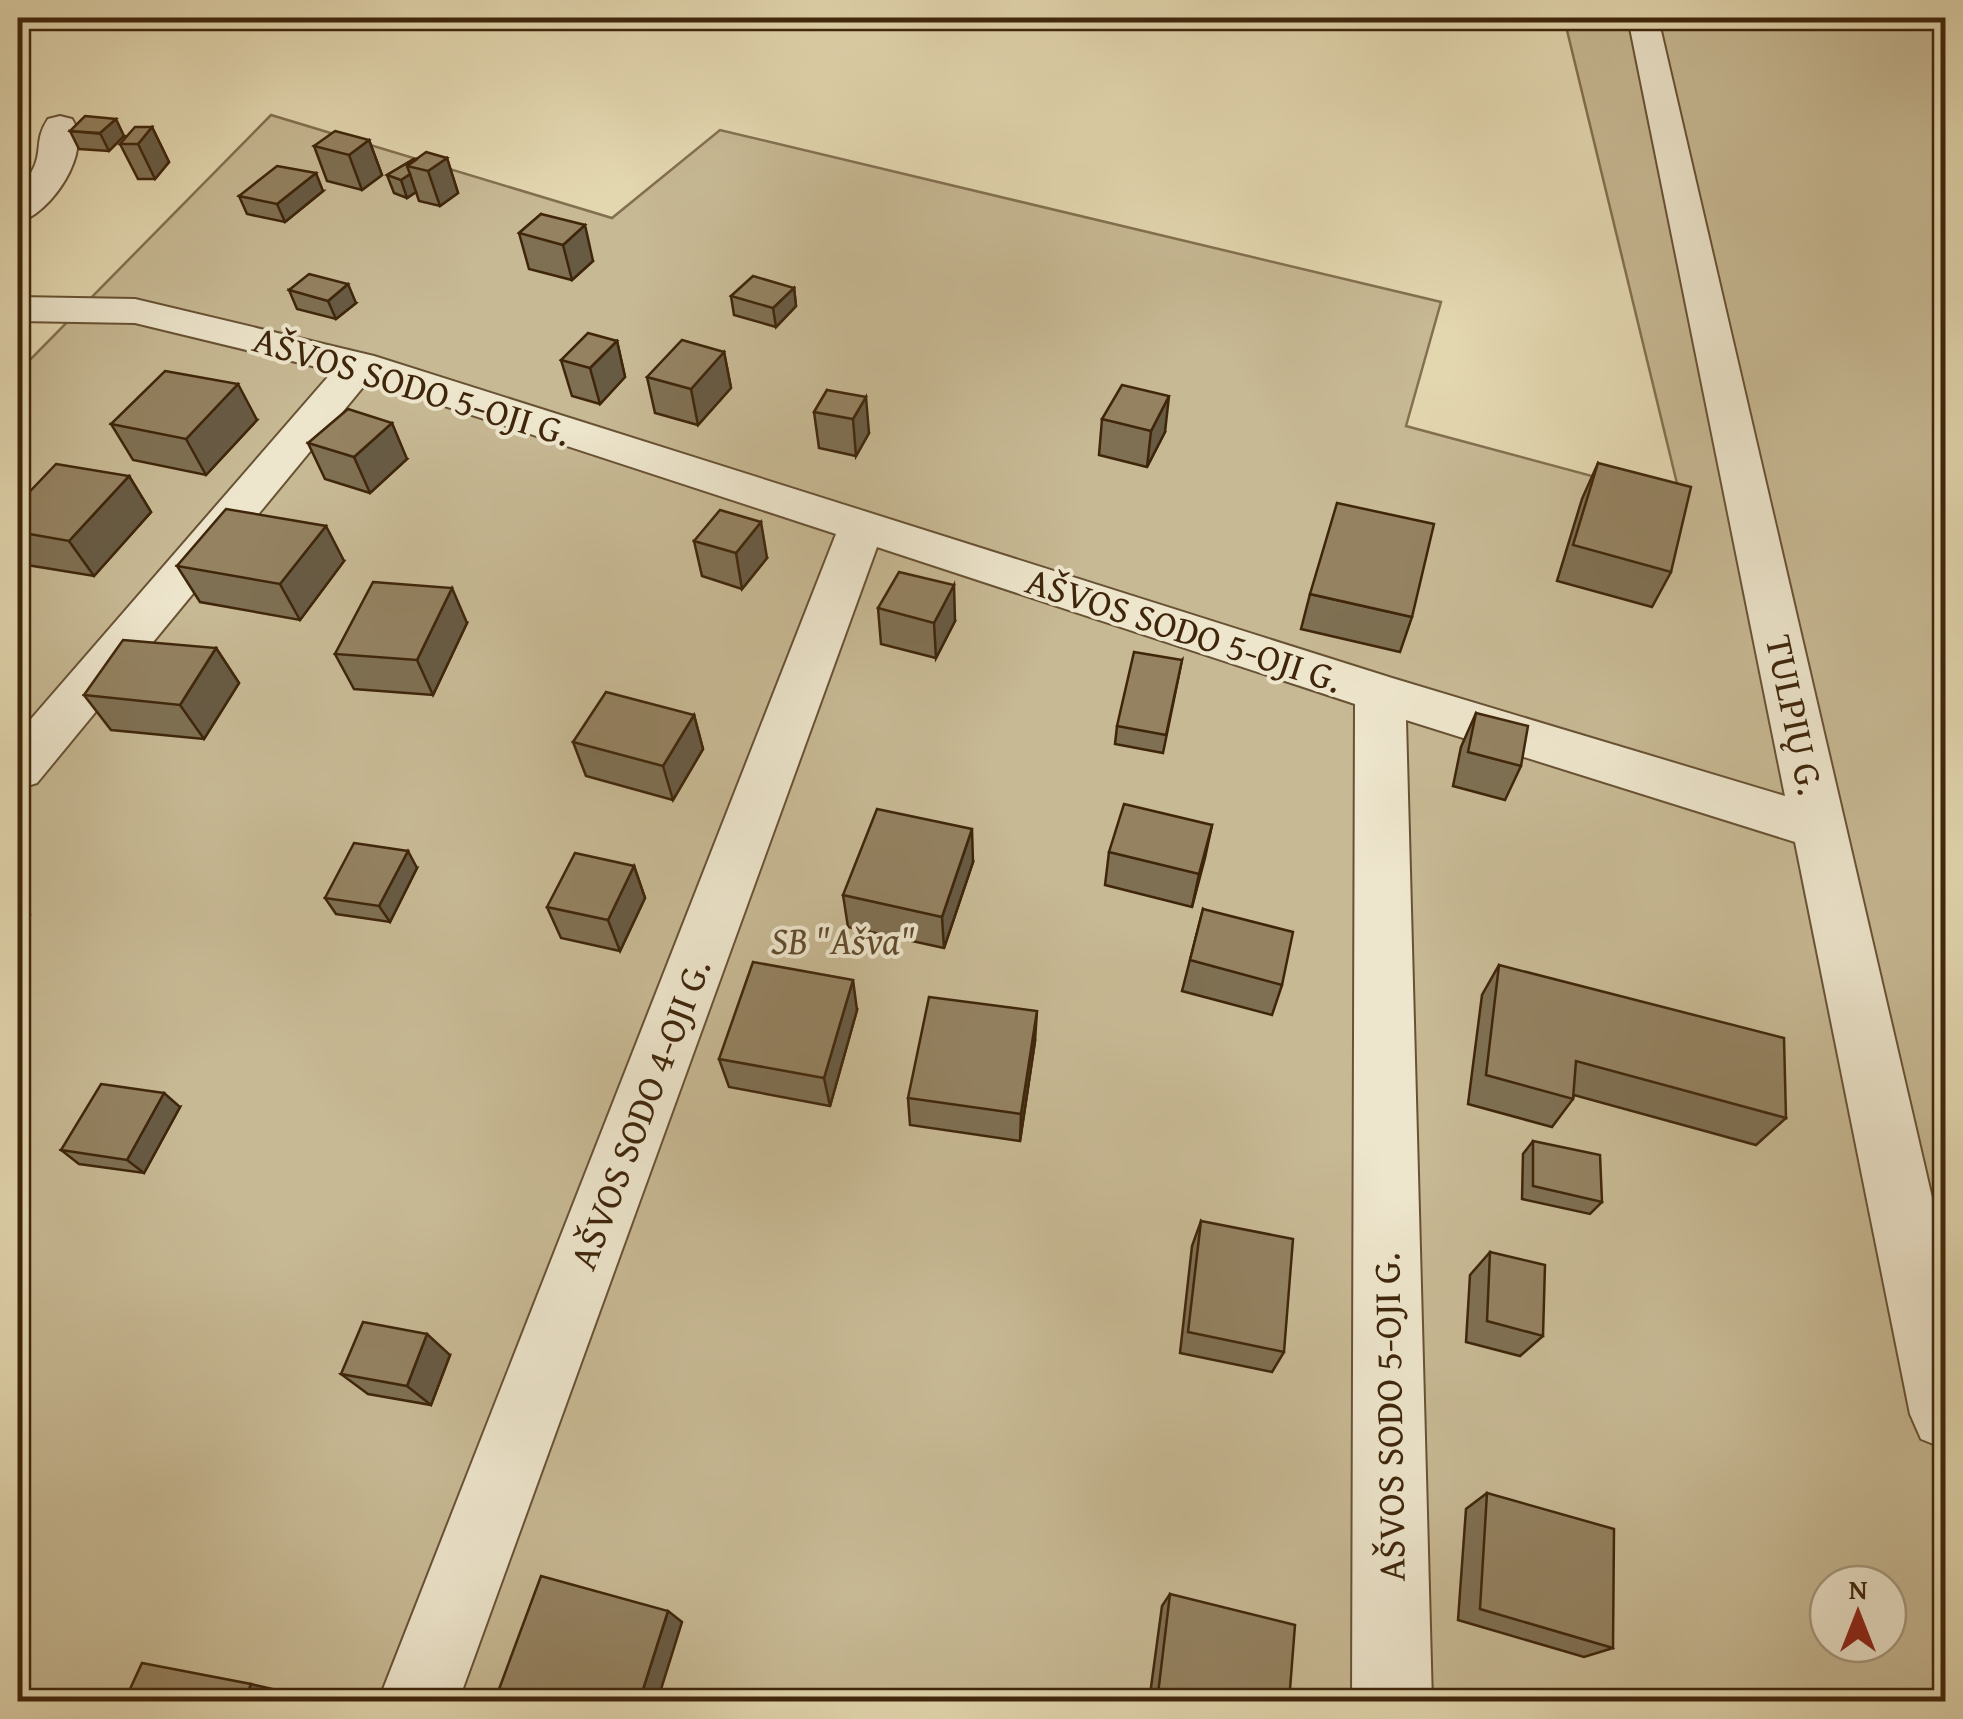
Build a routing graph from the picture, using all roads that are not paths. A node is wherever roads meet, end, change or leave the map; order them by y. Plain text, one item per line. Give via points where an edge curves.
1 (1643, 18) edge
2 (60, 126) dead end
3 (18, 211) edge
4 (18, 310) edge
5 (360, 365) junction
6 (862, 526) junction
7 (1380, 693) junction
8 (18, 769) edge
9 (1820, 828) junction
10 (1946, 1414) edge
11 (418, 1702) edge
12 (1392, 1702) edge

1 - 9 street, TULPIŲ G.
2 - 3 street via 56,170
4 - 5 street, AŠVOS SODO 5-OJI G. via 135,311
5 - 6 street, AŠVOS SODO 5-OJI G.
5 - 8 street
6 - 7 street, AŠVOS SODO 5-OJI G.
6 - 11 street, AŠVOS SODO 4-OJI G.
7 - 9 street
7 - 12 street, AŠVOS SODO 5-OJI G.
9 - 10 street, TULPIŲ G.

